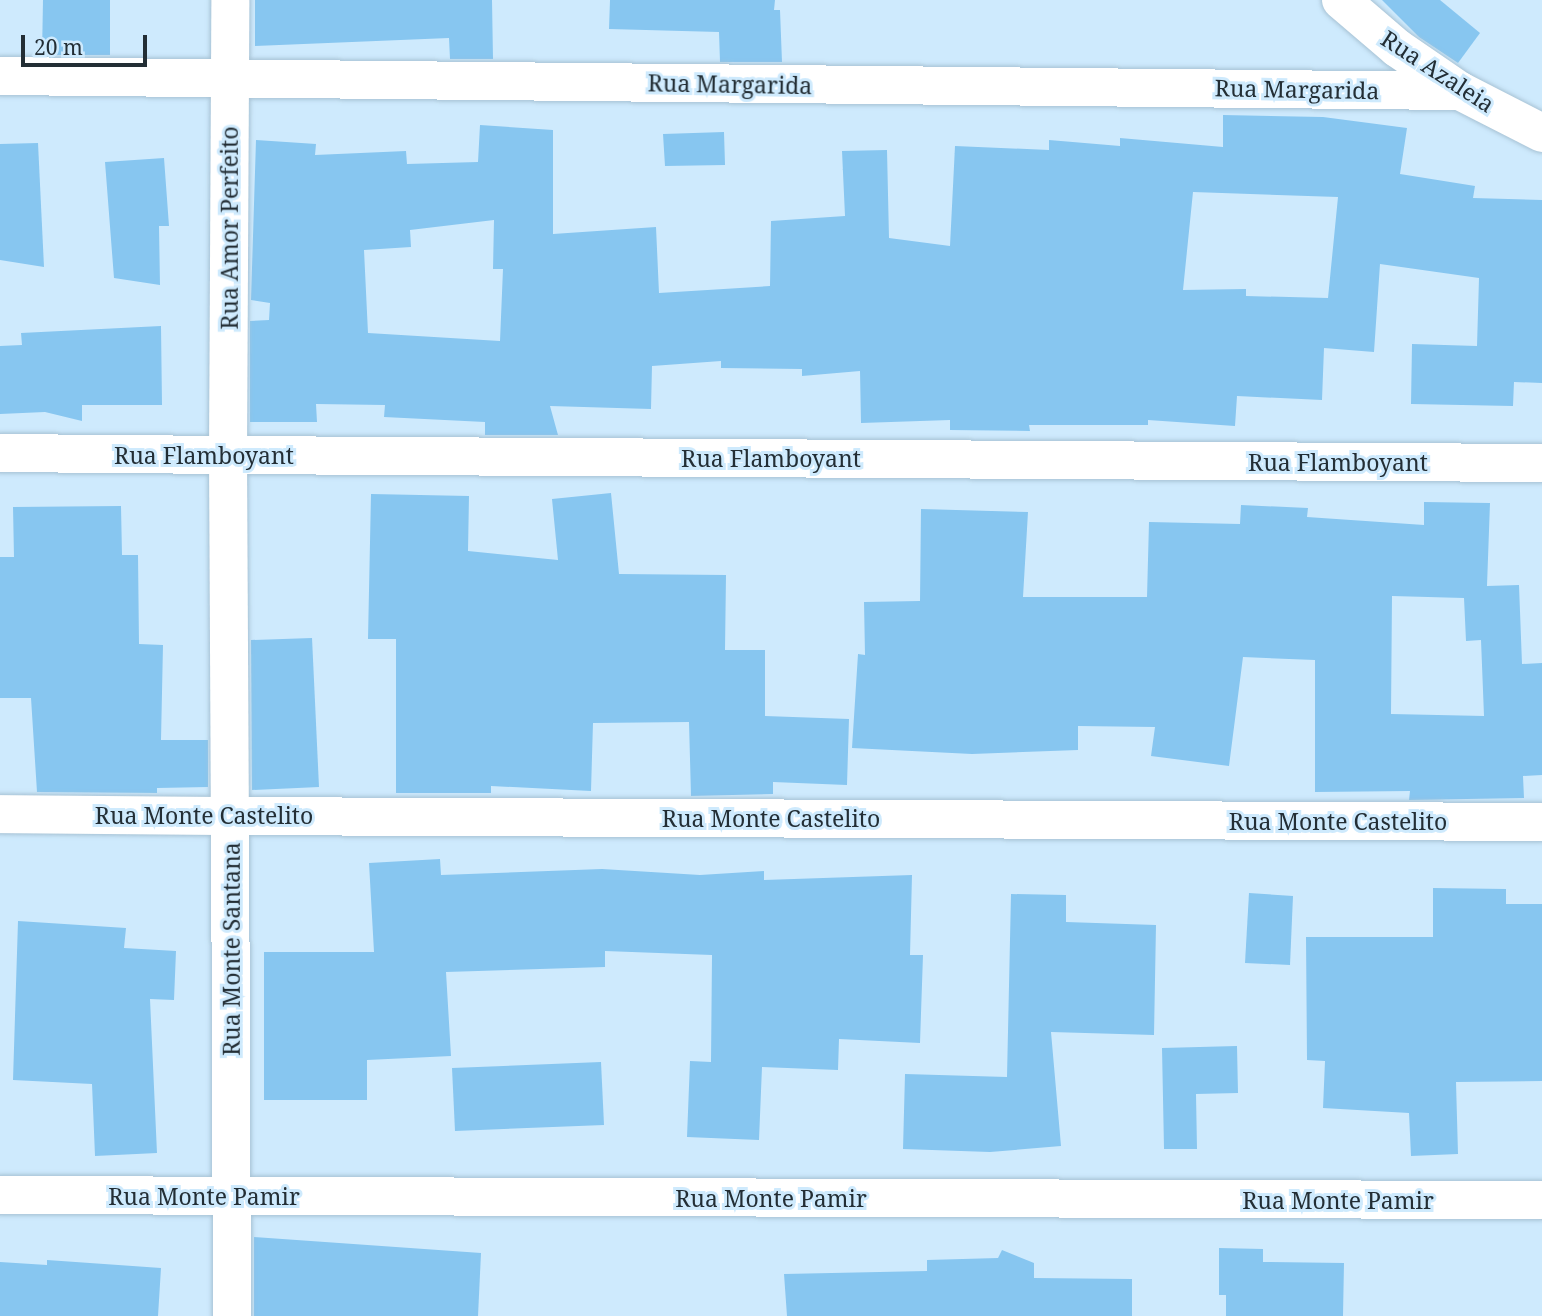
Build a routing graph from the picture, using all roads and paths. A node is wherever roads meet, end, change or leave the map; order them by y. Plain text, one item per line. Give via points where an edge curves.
1 (230, 0) edge
2 (1341, 0) edge
3 (0, 76) edge
4 (229, 79) junction
5 (1460, 91) junction
6 (1542, 133) edge
7 (0, 453) edge
8 (228, 455) junction
9 (1542, 463) edge
10 (0, 814) edge
11 (230, 816) junction
12 (1542, 822) edge
13 (0, 1195) edge
14 (232, 1196) junction
15 (1542, 1200) edge
16 (232, 1316) edge

1 - 4 street, Rua Amor Perfeito
2 - 5 street, Rua Azaleia via 1397,48
3 - 4 street, Rua Margarida
4 - 5 street, Rua Margarida
4 - 8 street, Rua Amor Perfeito
5 - 6 street, Rua Azaleia
7 - 8 street, Rua Flamboyant
8 - 9 street, Rua Flamboyant
8 - 11 street, Rua Monte Santana
10 - 11 street, Rua Monte Castelito
11 - 12 street, Rua Monte Castelito
11 - 14 street, Rua Monte Santana
13 - 14 street, Rua Monte Pamir
14 - 15 street, Rua Monte Pamir
14 - 16 street, Rua Monte Santana

